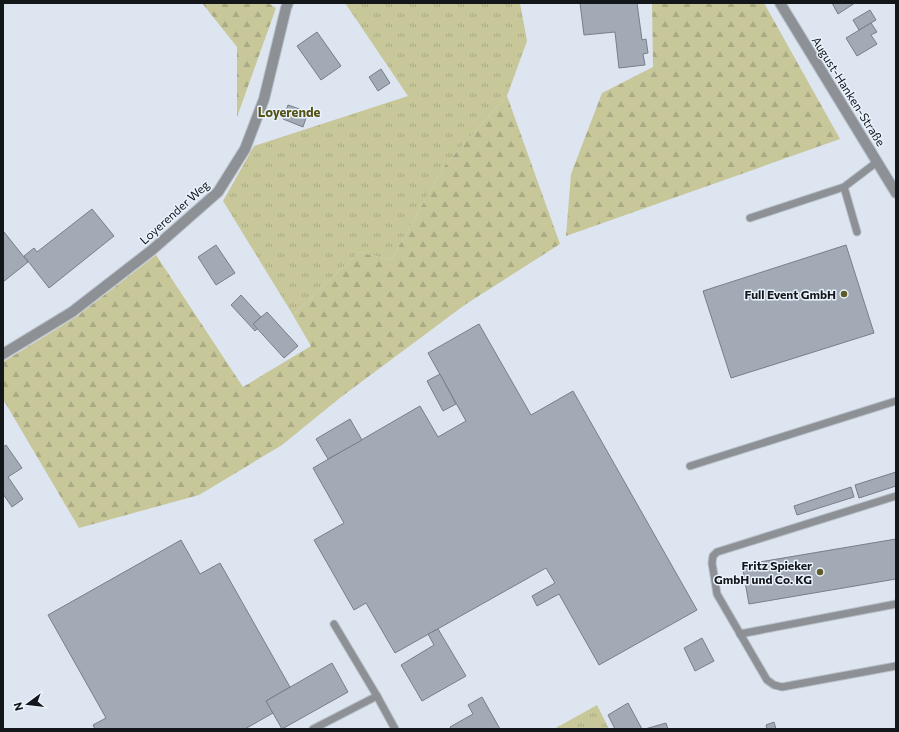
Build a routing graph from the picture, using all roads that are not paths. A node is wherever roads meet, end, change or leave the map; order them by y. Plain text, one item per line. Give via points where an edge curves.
1 (288, 3) edge
2 (780, 3) edge
3 (877, 162) junction
4 (844, 187) junction
5 (896, 193) edge
6 (750, 218) dead end
7 (857, 232) dead end
8 (3, 354) edge
9 (896, 401) edge
10 (690, 466) dead end
11 (896, 496) edge
12 (896, 604) edge
13 (334, 624) dead end
14 (740, 634) junction
15 (896, 666) edge
16 (377, 696) junction
17 (313, 729) edge
18 (395, 729) edge

1 - 8 street, Loyerender Weg via 261,106 244,150 218,192 152,250 72,312
2 - 3 street, August-Hanken-Straße
3 - 4 lane
3 - 5 street, August-Hanken-Straße
4 - 6 lane
4 - 7 lane
9 - 10 lane
11 - 14 lane via 717,552 712,563 717,594
12 - 14 lane
13 - 16 lane
14 - 15 lane via 768,680 782,687
16 - 17 lane
16 - 18 lane

